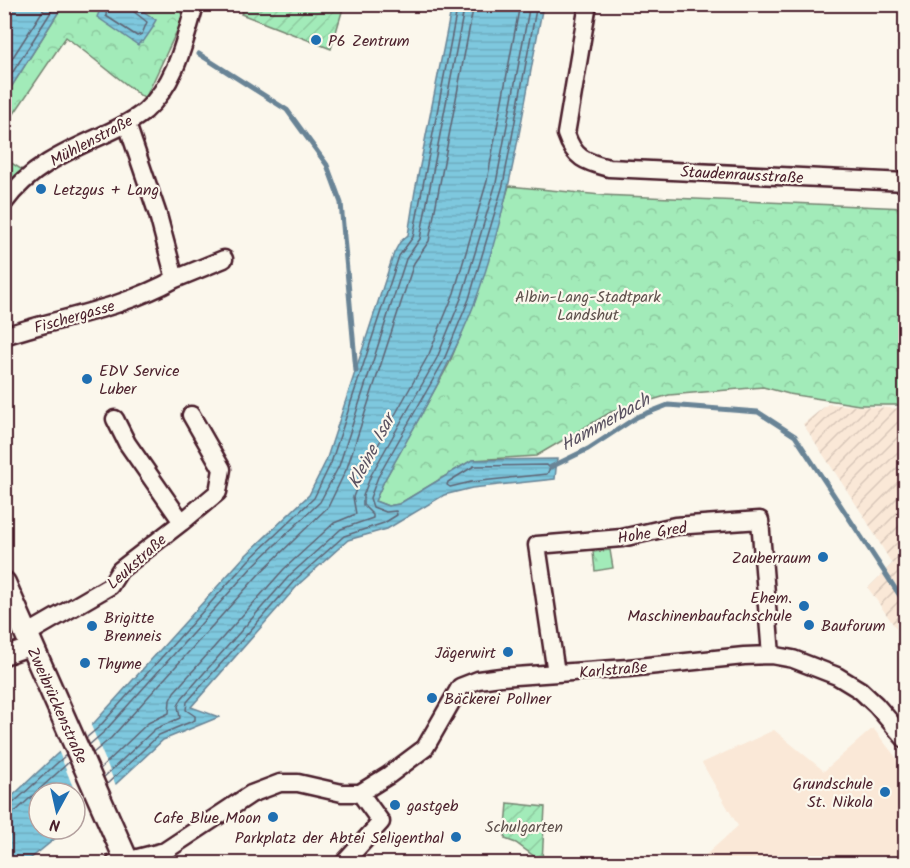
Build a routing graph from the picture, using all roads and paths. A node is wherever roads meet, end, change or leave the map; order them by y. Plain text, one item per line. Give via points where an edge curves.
1 (588, 4) edge
2 (195, 5) edge
3 (127, 123) junction
4 (906, 182) edge
5 (4, 203) edge
6 (224, 258) dead end
7 (175, 279) junction
8 (11, 334) edge
9 (191, 415) dead end
10 (115, 419) dead end
11 (182, 522) junction
12 (4, 583) edge
13 (10, 611) edge
14 (30, 640) junction
15 (771, 655) junction
16 (4, 656) edge
17 (556, 673) junction
18 (906, 740) edge
19 (360, 793) junction
20 (126, 862) edge
21 (343, 864) edge

1 - 4 street, Staudenrausstraße via 566,134 570,147 587,162 609,168
2 - 3 street, Mühlenstraße via 175,70 145,111
3 - 5 street, Mühlenstraße via 46,163
3 - 7 street
6 - 7 street, Fischergasse
7 - 8 street, Fischergasse via 92,313
9 - 11 street, Leukstraße via 222,470 218,492
10 - 11 street, Leukstraße via 127,443
11 - 14 street, Leukstraße via 120,570 110,586
12 - 13 street, Zweibrückenstraße
13 - 14 street, Zweibrückenstraße
14 - 16 street, Leukstraße
14 - 20 street, Zweibrückenstraße
15 - 17 street, Karlstraße
15 - 17 street, Hohe Gred via 760,520 686,525 622,537 537,545
15 - 18 street, Karlstraße via 837,676 860,690
17 - 19 street, Karlstraße via 478,680 460,687 425,748
19 - 20 street via 280,783 251,794 165,850
19 - 21 street via 381,822

